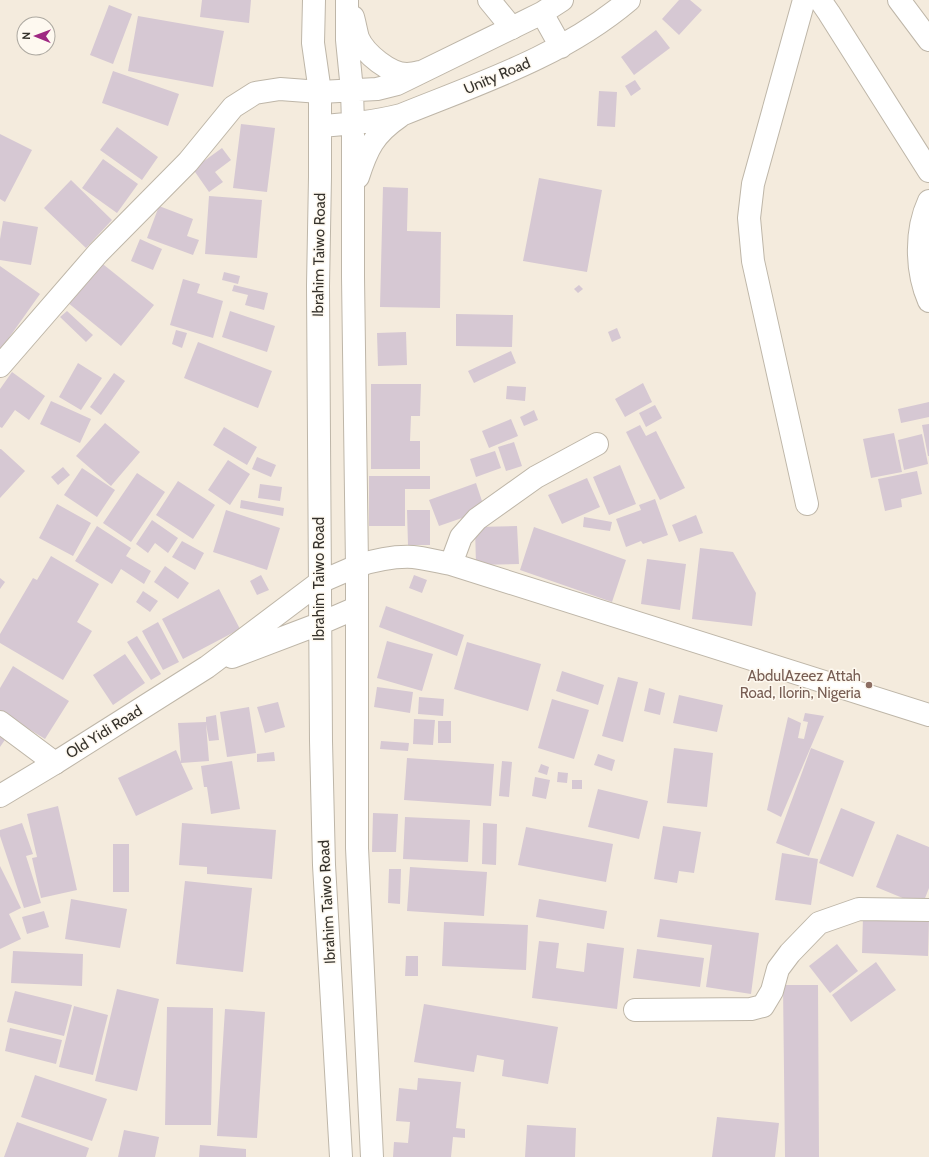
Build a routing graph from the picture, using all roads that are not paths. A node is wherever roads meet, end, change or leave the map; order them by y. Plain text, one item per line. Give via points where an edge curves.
1 (314, 0) edge
2 (348, 0) edge
3 (489, 0) edge
4 (562, 0) edge
5 (629, 0) edge
6 (804, 0) edge
7 (820, 0) edge
8 (899, 0) edge
9 (542, 13) junction
10 (512, 28) junction
11 (929, 40) edge
12 (561, 47) junction
13 (425, 71) junction
14 (352, 90) junction
15 (320, 92) junction
16 (401, 115) junction
17 (353, 124) junction
18 (320, 126) junction
19 (929, 171) edge
20 (352, 194) junction
21 (929, 201) edge
22 (929, 301) edge
23 (0, 366) edge
24 (596, 444) dead end
25 (807, 504) dead end
26 (451, 564) junction
27 (357, 566) junction
28 (320, 582) junction
29 (356, 608) junction
30 (319, 624) junction
31 (207, 667) junction
32 (929, 715) edge
33 (0, 722) edge
34 (55, 763) junction
35 (0, 796) edge
36 (929, 910) edge
37 (635, 1010) dead end
38 (341, 1157) edge
39 (372, 1157) edge

1 - 15 main road, Ibrahim Taiwo Road via 313,43
2 - 13 main road via 359,39 368,53 392,70 406,74
2 - 14 main road via 347,40
3 - 10 main road
4 - 9 main road
5 - 12 main road, Unity Road via 591,29
6 - 25 main road via 753,184 749,218 753,261
7 - 19 main road
8 - 11 main road
9 - 10 main road
9 - 12 main road
10 - 13 main road
12 - 16 main road, Unity Road
13 - 14 main road via 397,84 377,89
14 - 15 main road
14 - 17 main road
15 - 18 main road, Ibrahim Taiwo Road
15 - 23 main road via 280,89 255,93 233,107 188,162 98,253
16 - 17 main road, Unity Road
16 - 20 main road via 386,125 374,139 364,156
17 - 18 main road, Unity Road
17 - 20 main road
18 - 28 main road, Ibrahim Taiwo Road
20 - 27 main road
21 - 22 main road via 920,236 919,264
24 - 26 main road via 536,477 477,519 461,537
26 - 27 main road, Old Yidi Road via 414,557 371,561
26 - 32 main road, Old Yidi Road
27 - 28 main road, Old Yidi Road
27 - 29 main road
28 - 30 main road, Ibrahim Taiwo Road
28 - 31 main road, Old Yidi Road
29 - 30 main road, Old Yidi Road
29 - 39 main road via 357,848
30 - 31 main road, Old Yidi Road
30 - 38 main road, Ibrahim Taiwo Road via 324,865
31 - 34 main road, Old Yidi Road
33 - 34 main road
34 - 35 main road, Old Yidi Road
36 - 37 main road via 859,909 818,922 778,969 772,991 763,1006 751,1009

